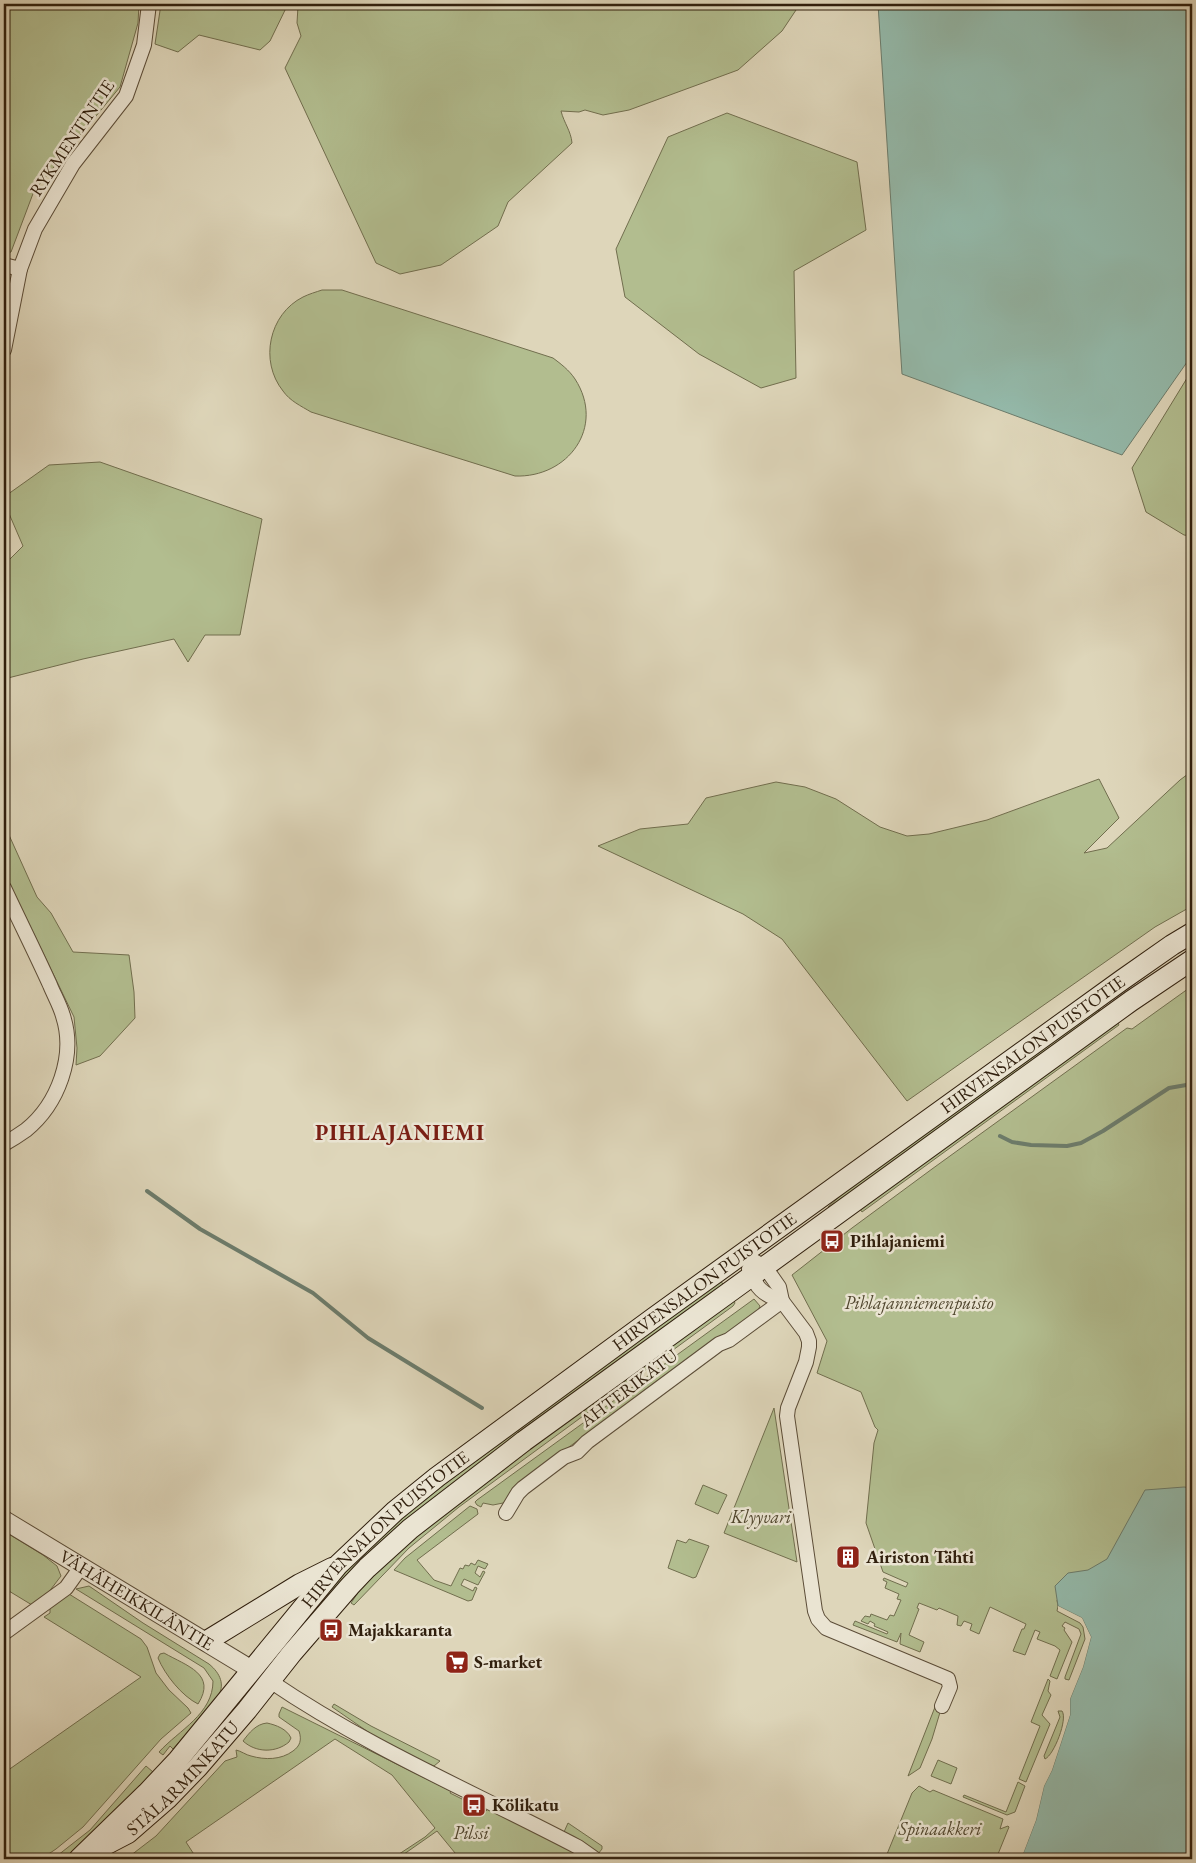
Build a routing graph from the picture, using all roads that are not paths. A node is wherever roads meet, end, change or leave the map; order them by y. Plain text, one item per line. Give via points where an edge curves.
1 (149, 4) edge
2 (4, 265) edge
3 (20, 269) junction
4 (4, 350) edge
5 (4, 888) edge
6 (1192, 933) edge
7 (1192, 960) edge
8 (4, 1144) edge
9 (743, 1255) junction
10 (758, 1272) junction
11 (782, 1301) junction
12 (506, 1513) dead end
13 (4, 1520) edge
14 (338, 1565) junction
15 (81, 1567) junction
16 (4, 1633) edge
17 (207, 1641) junction
18 (252, 1670) junction
19 (270, 1681) junction
20 (942, 1706) dead end
21 (79, 1859) edge
22 (595, 1859) edge

1 - 3 street, RYKMENTINTIE via 144,45 126,96 73,164 35,229
2 - 3 street
3 - 4 street, RYKMENTINTIE
5 - 8 street via 64,1016 67,1042 62,1076 48,1106 27,1129
6 - 9 main road, HIRVENSALON PUISTOTIE via 1136,970
7 - 10 main road, HIRVENSALON PUISTOTIE
9 - 10 street
9 - 14 main road, HIRVENSALON PUISTOTIE via 437,1477
10 - 11 street via 767,1296
10 - 19 main road, HIRVENSALON PUISTOTIE via 524,1441 410,1529 350,1586
11 - 12 street, AHTERIKATU via 523,1488
11 - 20 street via 809,1341 808,1354 787,1416 818,1619 826,1628 948,1679 950,1687
13 - 15 street, VÄHÄHEIKKILÄNTIE
14 - 17 main road via 300,1584
14 - 18 main road, HIRVENSALON PUISTOTIE
15 - 16 street via 66,1588
15 - 17 street, VÄHÄHEIKKILÄNTIE
17 - 18 street, VÄHÄHEIKKILÄNTIE
18 - 19 main road, VÄHÄHEIKKILÄNTIE
18 - 21 main road, STÅLARMINKATU via 174,1765
19 - 21 main road, STÅLARMINKATU via 167,1799 128,1833
19 - 22 street via 371,1742 578,1846

